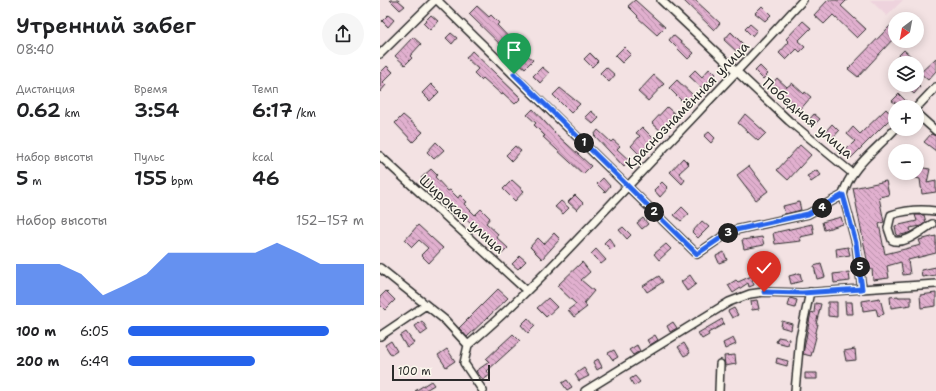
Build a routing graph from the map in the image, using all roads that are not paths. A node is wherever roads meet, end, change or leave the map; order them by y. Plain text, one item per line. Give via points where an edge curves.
1 (436, 0) edge
2 (661, 0) edge
3 (803, 0) edge
4 (380, 54) edge
5 (737, 72) junction
6 (936, 87) edge
7 (923, 100) edge
8 (924, 120) edge
9 (936, 131) edge
10 (889, 136) edge
11 (380, 156) edge
12 (852, 173) junction
13 (628, 186) junction
14 (843, 195) junction
15 (935, 210) edge
16 (934, 225) edge
17 (380, 268) edge
18 (936, 284) edge
19 (862, 289) junction
20 (527, 291) junction
21 (810, 292) junction
22 (426, 305) junction
23 (380, 336) edge
24 (468, 345) junction
25 (720, 364) dead end
26 (484, 391) edge
27 (585, 391) edge
28 (719, 391) edge
29 (795, 391) edge

1 - 4 street
1 - 13 street
2 - 5 street, Победная улица
3 - 5 street, Краснознамённая улица
5 - 12 street, Победная улица via 789,121
5 - 13 street, Краснознамённая улица
6 - 7 street
8 - 9 street
10 - 12 street
11 - 20 street, Широкая улица
12 - 14 street, Победная улица
13 - 14 street via 697,254 731,231 808,214
13 - 20 street, Краснознамённая улица
14 - 19 street via 856,243
15 - 16 street via 931,219
15 - 16 street via 904,211 891,215 888,228 892,240 896,242
17 - 22 street
18 - 19 street
19 - 21 street
20 - 24 street, Краснознамённая улица via 505,314
21 - 27 street via 764,292 729,302
21 - 29 street via 800,338
22 - 23 street
22 - 24 street via 445,320
24 - 26 street via 464,363
25 - 28 street

